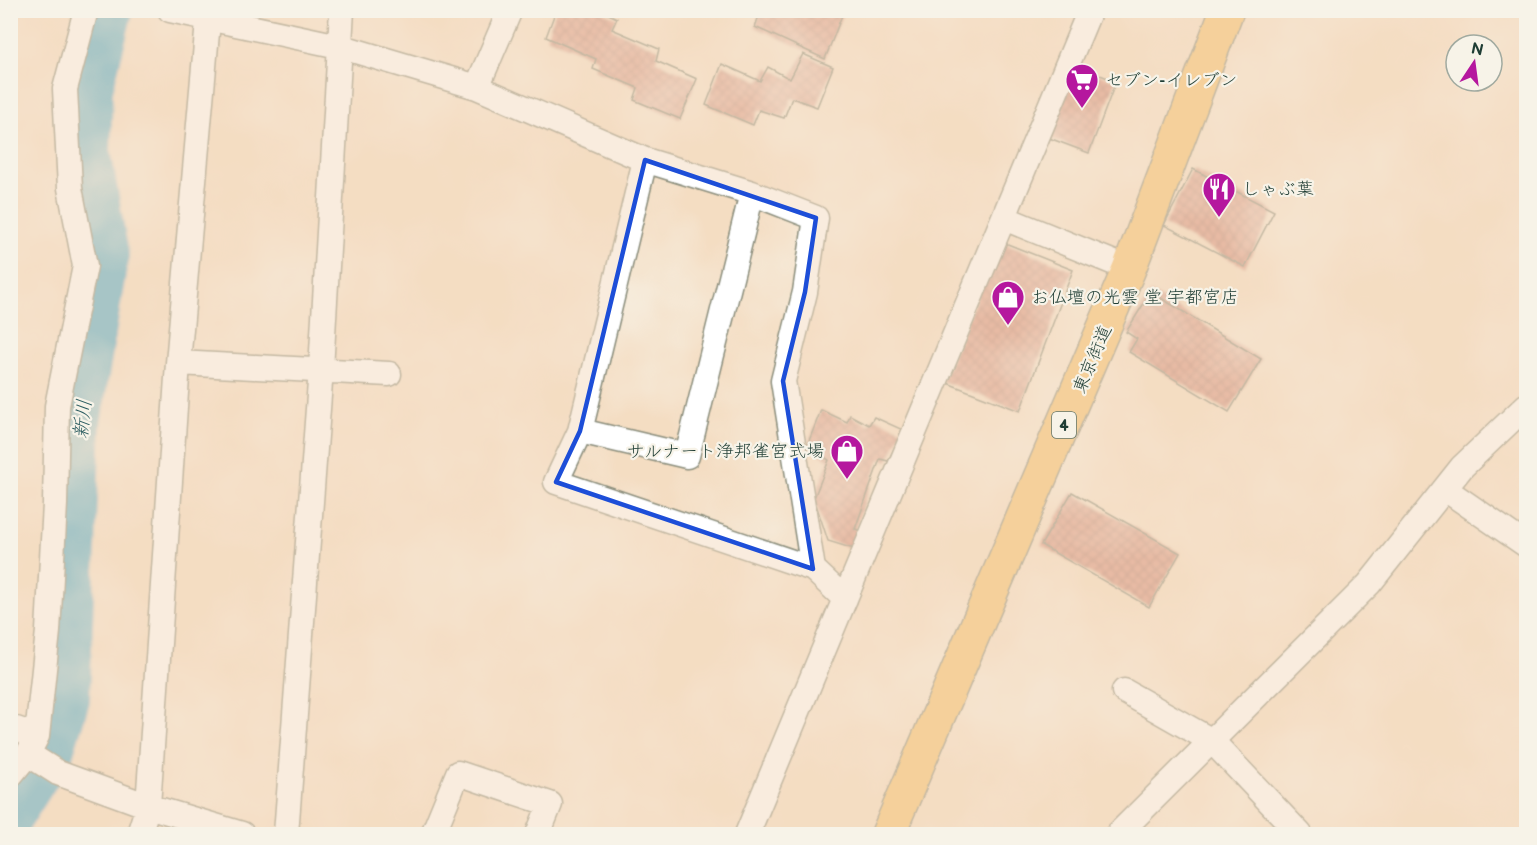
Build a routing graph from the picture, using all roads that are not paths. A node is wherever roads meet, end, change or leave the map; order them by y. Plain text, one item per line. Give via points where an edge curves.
1 (86, 10) edge
2 (170, 10) edge
3 (342, 10) edge
4 (510, 10) edge
5 (1090, 10) edge
6 (1227, 10) edge
7 (208, 14) edge
8 (339, 46) junction
9 (477, 87) junction
10 (645, 160) junction
11 (752, 193) junction
12 (1004, 218) junction
13 (1129, 269) junction
14 (178, 363) junction
15 (321, 369) junction
16 (389, 374) dead end
17 (1527, 406) edge
18 (580, 431) junction
19 (1445, 489) junction
20 (1527, 544) edge
21 (813, 569) junction
22 (845, 598) junction
23 (1124, 692) dead end
24 (10, 727) edge
25 (1212, 741) junction
26 (34, 750) junction
27 (10, 776) edge
28 (148, 806) junction
29 (139, 834) edge
30 (242, 834) edge
31 (286, 834) edge
32 (433, 834) edge
33 (538, 834) edge
34 (747, 834) edge
35 (888, 834) edge
36 (1118, 834) edge
37 (1300, 834) edge

1 - 26 street via 65,89 70,188 85,266 57,406 48,632
2 - 7 street
3 - 8 street
4 - 9 street
5 - 12 street
6 - 13 highway, 東京街道 / 4
7 - 8 street
7 - 14 street
8 - 9 street
8 - 15 street
9 - 10 street
10 - 11 street
10 - 18 street
11 - 18 street via 687,456
11 - 21 street via 816,218 805,292 783,381
12 - 13 street
12 - 22 street
13 - 35 highway, 東京街道 / 4
14 - 15 street
14 - 28 street
15 - 16 street
15 - 31 street
17 - 19 street via 1462,467
18 - 21 street via 556,482
19 - 20 street
19 - 25 street via 1369,584
21 - 22 street
22 - 34 street
23 - 25 street
24 - 26 street
25 - 36 street
25 - 37 street
26 - 27 street
26 - 28 street via 58,773
28 - 29 street
28 - 30 street
32 - 33 street via 458,773 550,804

